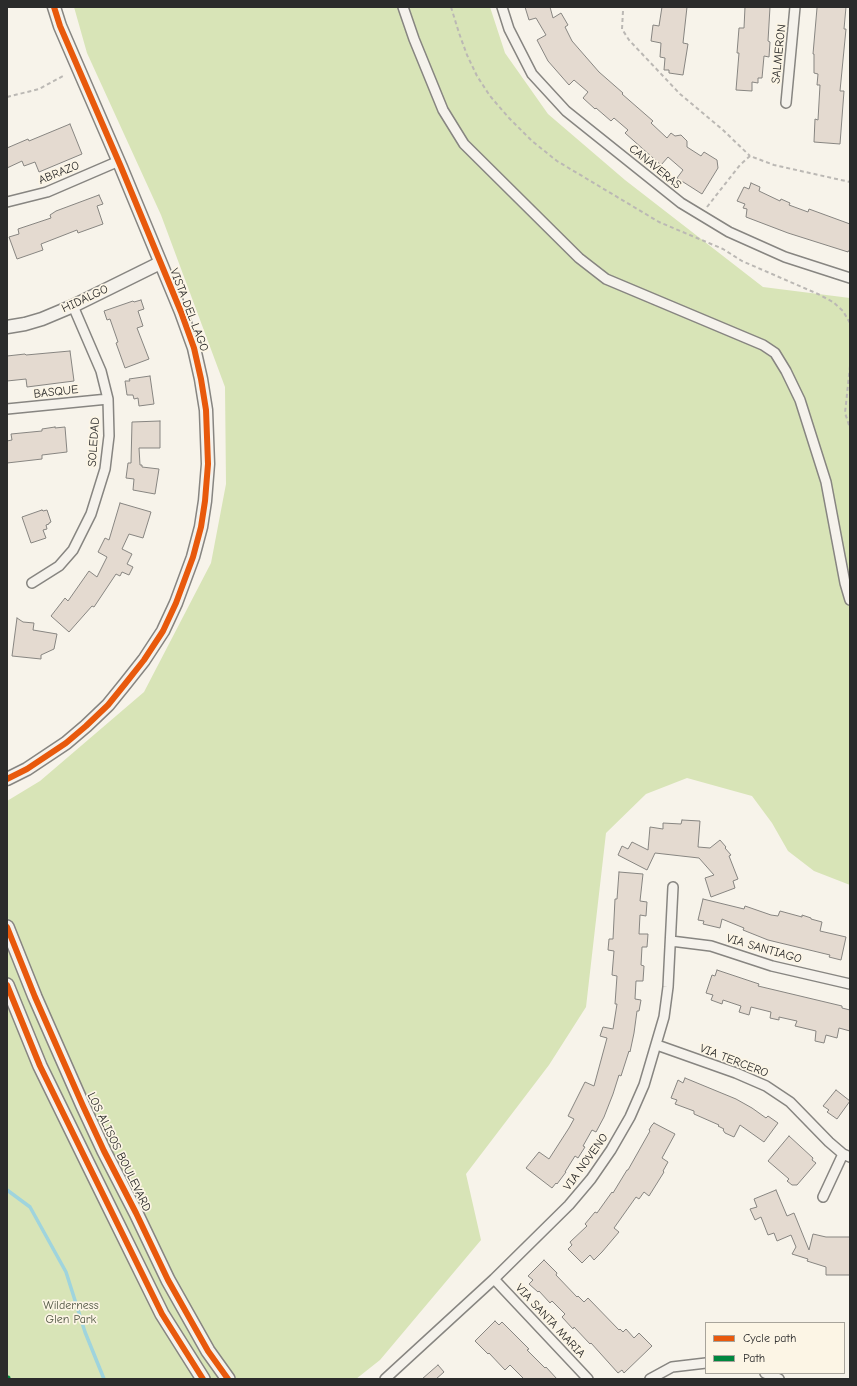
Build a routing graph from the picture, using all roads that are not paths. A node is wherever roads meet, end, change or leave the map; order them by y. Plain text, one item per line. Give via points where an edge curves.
1 (54, 7) edge
2 (403, 7) edge
3 (502, 7) edge
4 (795, 7) edge
5 (786, 103) dead end
6 (119, 161) junction
7 (7, 202) edge
8 (160, 263) junction
9 (850, 278) edge
10 (73, 306) junction
11 (7, 327) edge
12 (108, 399) junction
13 (7, 409) edge
14 (32, 583) dead end
15 (850, 600) edge
16 (7, 779) edge
17 (673, 887) dead end
18 (7, 927) edge
19 (671, 941) junction
20 (850, 984) edge
21 (7, 985) edge
22 (656, 1045) junction
23 (847, 1155) edge
24 (823, 1197) dead end
25 (494, 1279) junction
26 (705, 1363) edge
27 (767, 1374) edge
28 (203, 1379) edge
29 (228, 1379) edge
30 (385, 1379) edge
31 (588, 1379) edge
32 (650, 1379) edge
33 (779, 1379) edge

1 - 6 street, VISTA DEL LAGO
2 - 15 street via 442,110 464,144 579,258 606,279 763,345 775,353 800,400 826,482
3 - 9 street, CANAVERAS via 509,29 532,74 566,111 675,199 729,232 785,257
4 - 5 street, SALMERON
6 - 7 street, ABRAZO via 47,192
6 - 8 street, VISTA DEL LAGO
8 - 10 street, HIDALGO
8 - 16 street, VISTA DEL LAGO via 194,348 206,410 208,464 205,501 193,557 176,604 162,631 144,660 108,705 66,743
10 - 11 street, HIDALGO via 42,319
10 - 12 street, SOLEDAD via 101,371
12 - 13 street, BASQUE
12 - 14 street, SOLEDAD via 109,436 105,469 91,514 73,550 59,566
17 - 19 street, VIA NOVENO
18 - 29 main road, LOS ALISOS BOULEVARD via 35,997 104,1151 168,1280 208,1351
19 - 20 street, VIA SANTIAGO via 711,946 772,966
19 - 22 street, VIA NOVENO via 665,1009
21 - 28 main road via 40,1066 88,1166 162,1314
22 - 23 street, VIA TERCERO via 766,1086 790,1102 829,1142
22 - 25 street, VIA NOVENO via 644,1085 630,1117 591,1179 569,1205
23 - 24 street
25 - 30 street, VIA NOVENO
25 - 31 street, VIA SANTA MARIA
26 - 32 street via 672,1367
27 - 33 street

